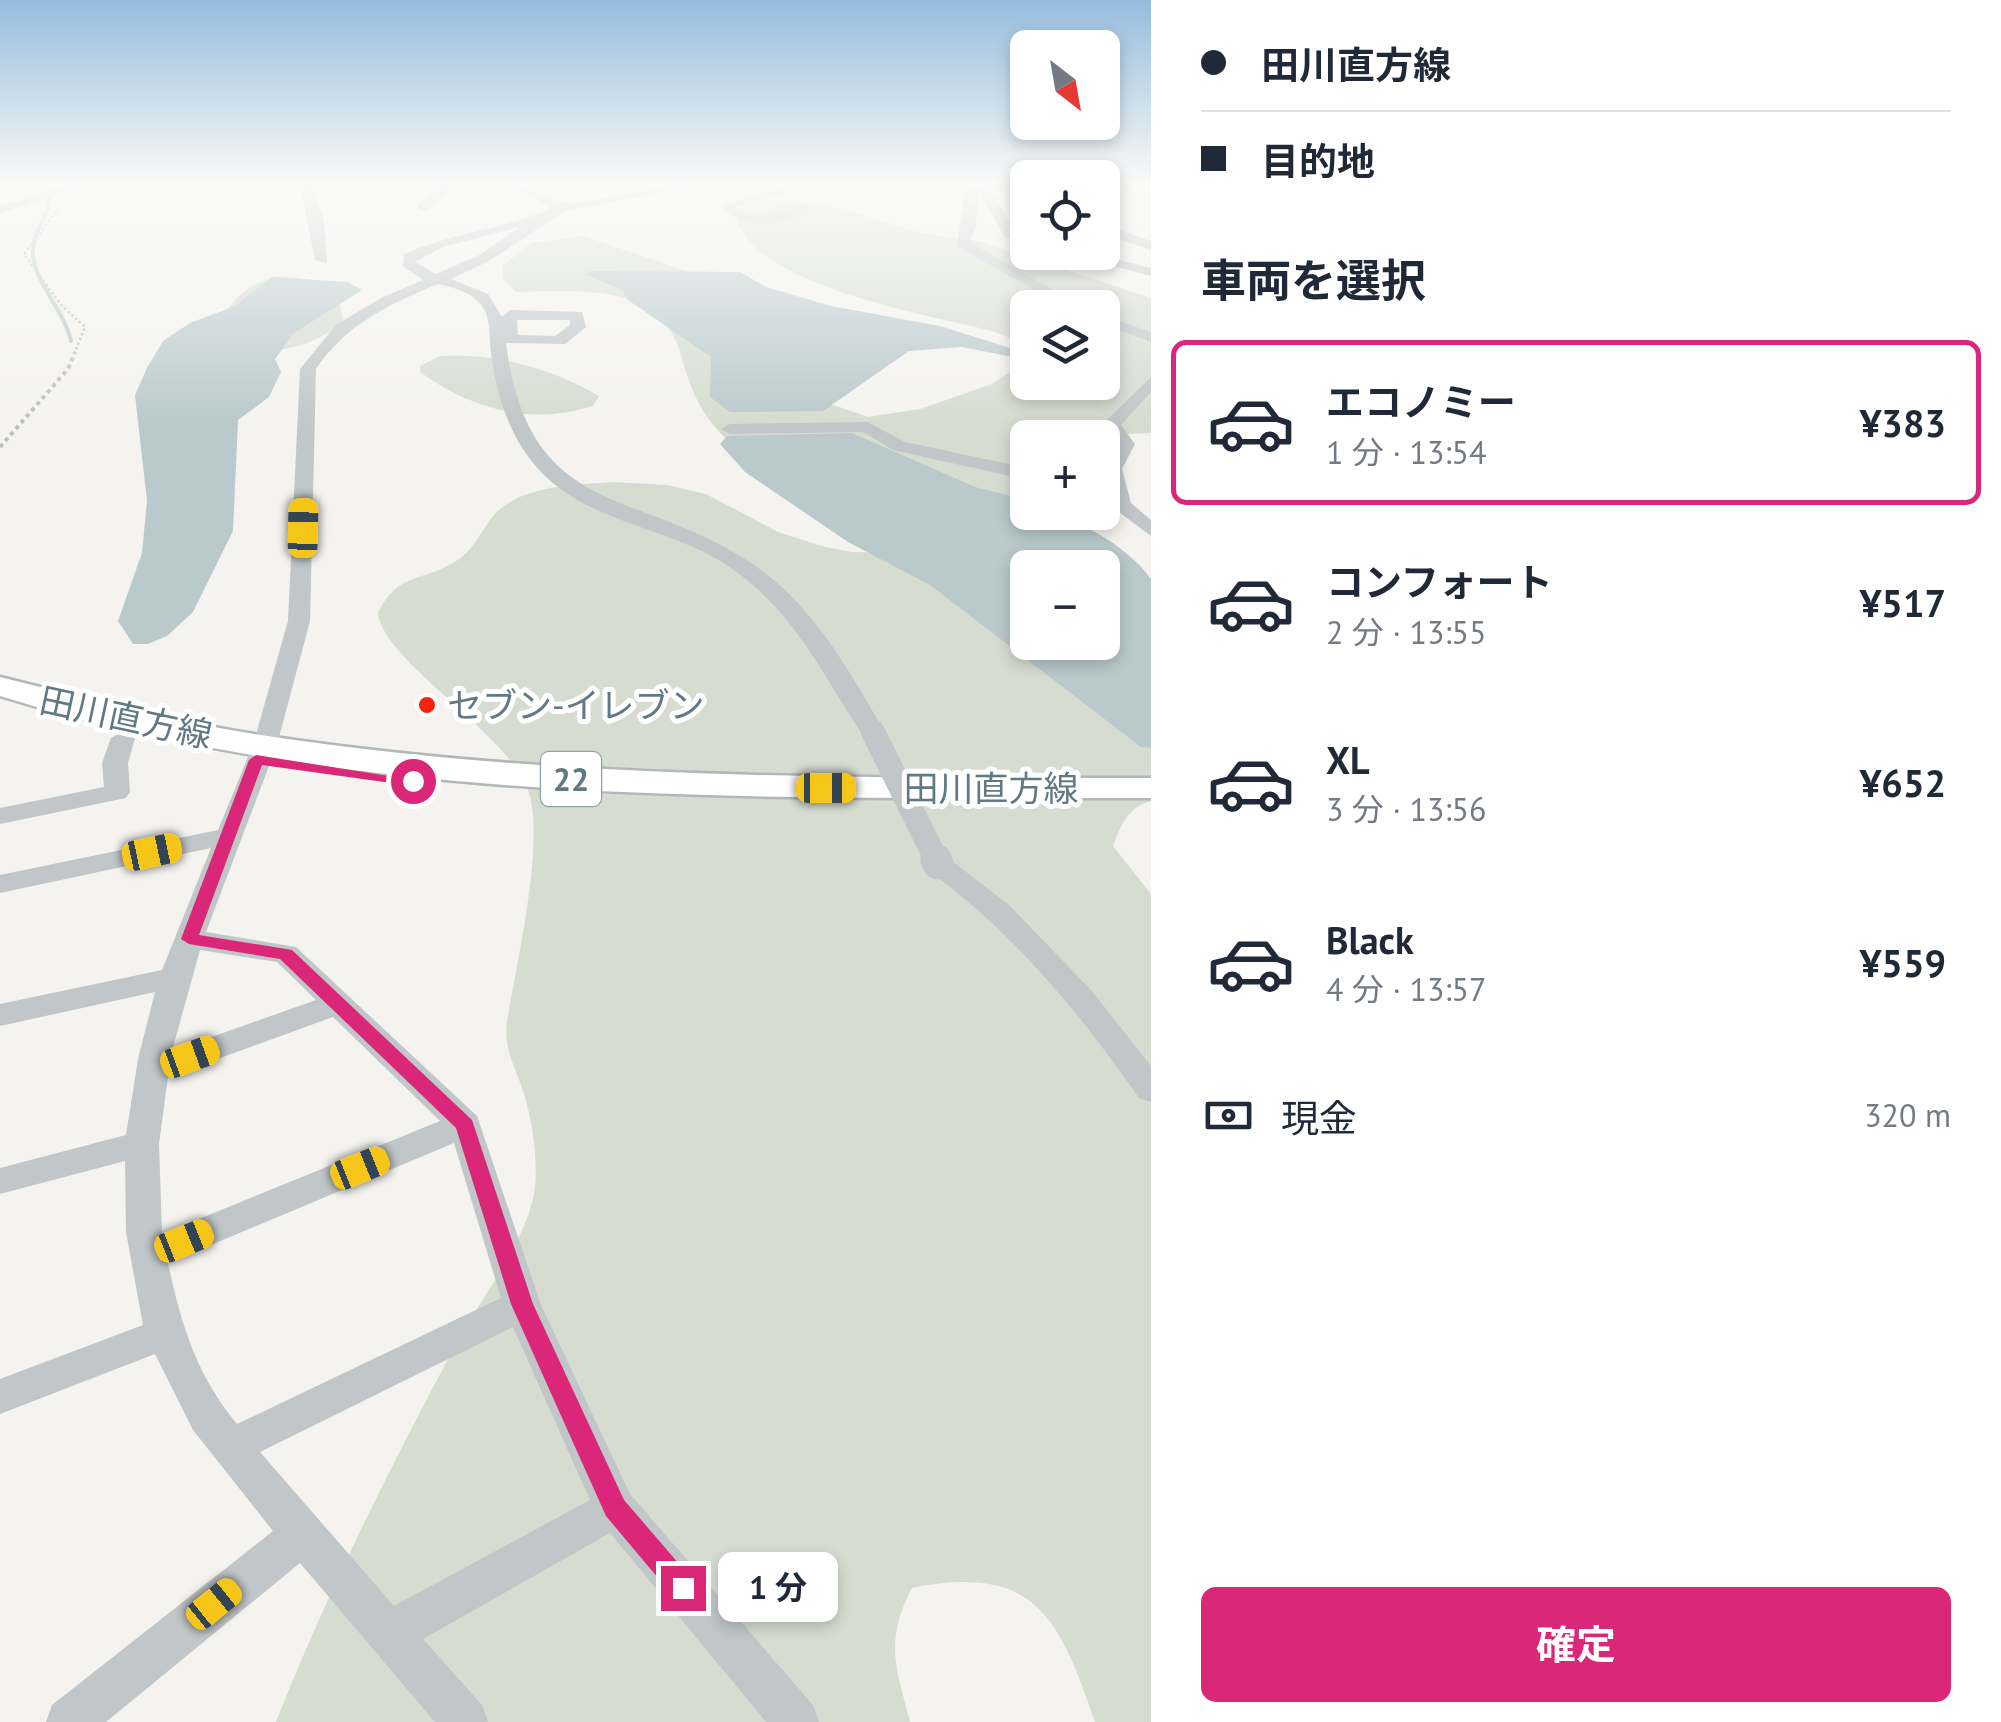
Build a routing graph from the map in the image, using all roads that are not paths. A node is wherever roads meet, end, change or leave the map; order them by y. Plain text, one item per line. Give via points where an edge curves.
1 (470, 264) edge
2 (1000, 264) edge
3 (1120, 265) edge
4 (1151, 272) edge
5 (442, 278) junction
6 (1046, 290) edge
7 (1120, 325) edge
8 (1151, 336) edge
9 (1151, 382) edge
10 (730, 430) dead end
11 (1151, 440) edge
12 (1126, 444) junction
13 (1010, 470) edge
14 (1120, 519) edge
15 (1146, 526) edge
16 (0, 686) edge
17 (0, 704) edge
18 (123, 738) junction
19 (261, 752) junction
20 (1151, 788) edge
21 (1151, 802) edge
22 (0, 816) edge
23 (228, 836) junction
24 (0, 884) edge
25 (189, 939) junction
26 (174, 978) junction
27 (338, 1004) junction
28 (0, 1015) edge
29 (153, 1070) junction
30 (1151, 1090) edge
31 (465, 1125) junction
32 (142, 1144) junction
33 (0, 1182) edge
34 (148, 1255) junction
35 (522, 1304) junction
36 (164, 1334) junction
37 (0, 1397) edge
38 (230, 1447) junction
39 (615, 1508) junction
40 (302, 1534) junction
41 (388, 1634) junction
42 (69, 1722) edge
43 (465, 1722) edge
44 (796, 1722) edge

1 - 5 street
2 - 6 street
3 - 4 street
5 - 19 street via 344,324 323,342 308,369 299,621
5 - 30 street, bridge via 482,296 502,328 504,388 525,439 549,470 599,505 700,543 779,593 806,621 873,732 938,864 969,885 1050,965
7 - 8 street
9 - 12 street via 1112,424
10 - 13 street via 867,427 899,446
11 - 12 street
12 - 15 street via 1113,469 1122,505
14 - 15 street
16 - 19 main road, 田川直方線 / 22
17 - 18 main road, 田川直方線 / 22
18 - 19 main road, 田川直方線 / 22
18 - 22 street via 115,763 117,792
19 - 20 main road, 田川直方線 / 22 via 635,783
19 - 21 main road, 田川直方線 / 22 via 452,786 639,800
19 - 23 street
23 - 24 street
23 - 25 street
25 - 26 street
25 - 27 street via 286,954
26 - 28 street
26 - 29 street
27 - 29 street
27 - 31 street
29 - 32 street
31 - 34 street
31 - 35 street
32 - 33 street
32 - 34 street
34 - 36 street
35 - 38 street
35 - 39 street
36 - 37 street
36 - 38 street
38 - 40 street
39 - 41 street
39 - 44 street
40 - 41 street
40 - 42 street
41 - 43 street

